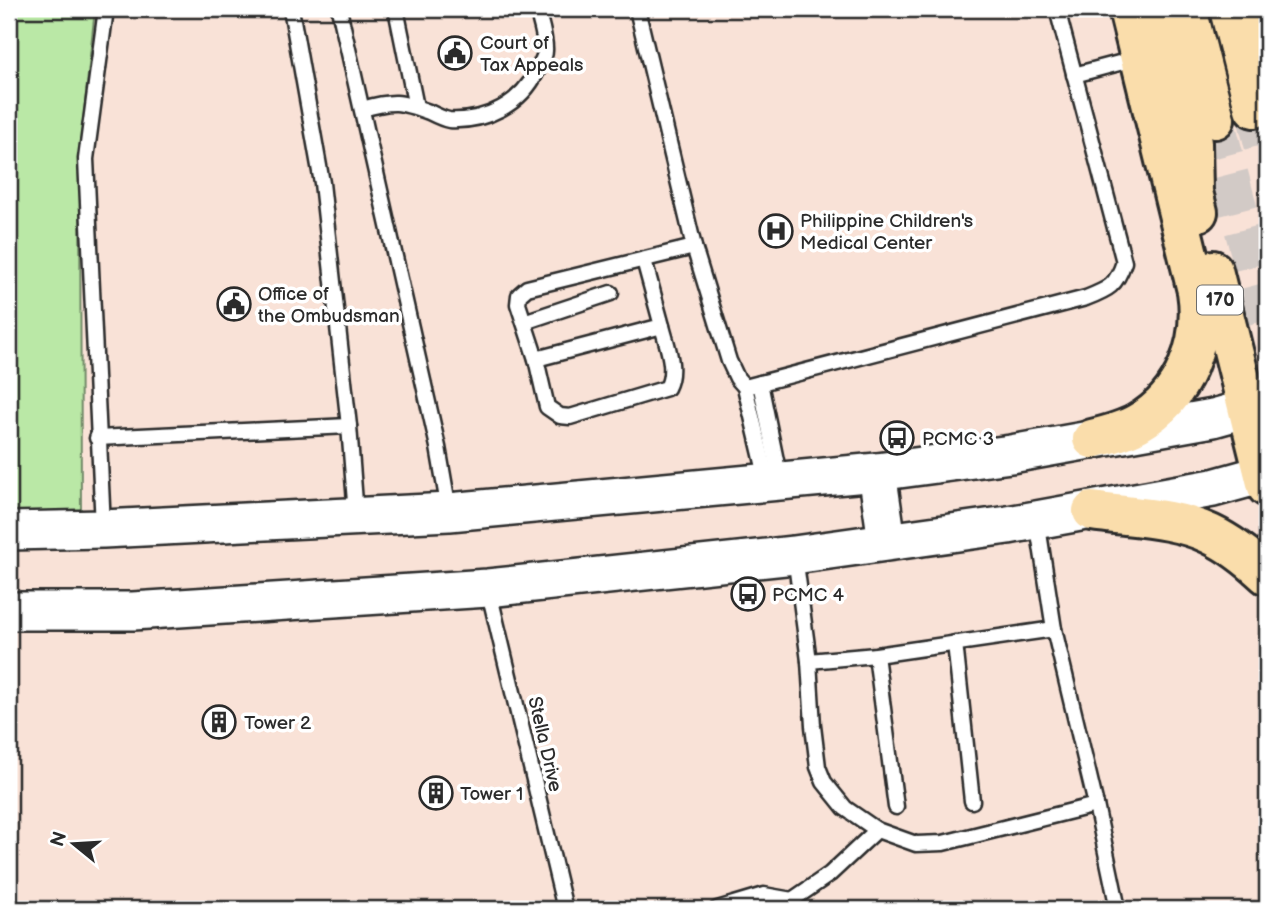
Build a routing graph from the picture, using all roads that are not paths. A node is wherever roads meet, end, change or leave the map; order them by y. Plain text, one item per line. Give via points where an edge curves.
1 (106, 9) edge
2 (291, 9) edge
3 (339, 9) edge
4 (396, 9) edge
5 (537, 9) edge
6 (637, 9) edge
7 (1057, 9) edge
8 (1128, 9) edge
9 (1158, 9) edge
10 (1187, 9) edge
11 (1229, 9) edge
12 (1257, 9) edge
13 (1267, 48) edge
14 (1139, 58) junction
15 (1074, 75) junction
16 (416, 107) junction
17 (1254, 108) tunnel mouth
18 (362, 109) junction
19 (1215, 119) tunnel mouth
20 (1161, 147) junction
21 (1193, 192) junction
22 (694, 247) junction
23 (644, 260) junction
24 (611, 293) dead end
25 (524, 322) junction
26 (662, 326) junction
27 (536, 359) junction
28 (760, 383) junction
29 (745, 387) junction
30 (1258, 405) edge
31 (349, 426) junction
32 (97, 438) junction
33 (1092, 439) junction
34 (877, 471) junction
35 (1266, 479) edge
36 (774, 480) junction
37 (1092, 511) junction
38 (449, 512) junction
39 (356, 515) junction
40 (1037, 519) junction
41 (103, 529) junction
42 (9, 531) edge
43 (887, 541) junction
44 (794, 555) junction
45 (1267, 575) edge
46 (488, 587) junction
47 (9, 611) edge
48 (1055, 629) junction
49 (955, 643) junction
50 (876, 654) junction
51 (809, 661) junction
52 (972, 801) dead end
53 (1096, 805) junction
54 (896, 807) dead end
55 (877, 830) junction
56 (793, 905) edge
57 (565, 909) edge
58 (717, 909) edge
59 (1118, 909) edge

1 - 32 lane via 86,159
2 - 31 lane via 322,183
3 - 18 lane
4 - 16 lane
5 - 16 lane via 544,56 522,94 502,110 448,120
6 - 22 lane
7 - 15 lane
8 - 14 main road, 170
9 - 21 main road, 170 via 1192,143
10 - 19 main road
11 - 17 main road
12 - 13 main road
14 - 15 lane
14 - 20 main road, 170
15 - 28 lane via 1124,262 1119,278 1107,290
16 - 18 lane via 399,102
18 - 38 lane
20 - 21 main road, 170
20 - 33 main road via 1199,303 1193,354 1178,385 1160,407 1123,430
21 - 30 main road, 170
22 - 23 lane
22 - 29 lane via 729,361
23 - 25 lane via 527,288 519,295
23 - 26 lane
24 - 25 lane
25 - 27 lane
26 - 27 lane
26 - 27 lane via 671,368 667,388 570,417 547,407
28 - 29 lane
28 - 36 lane
29 - 36 lane
30 - 33 main road via 1213,418
30 - 35 main road, 170
31 - 32 lane
31 - 39 lane
32 - 41 lane
33 - 34 main road
34 - 36 main road
34 - 43 main road
35 - 37 main road
36 - 38 main road
37 - 40 main road
37 - 45 main road via 1195,528 1241,552
38 - 39 main road
39 - 41 main road
40 - 43 main road
40 - 48 lane
41 - 42 main road
43 - 44 main road
44 - 46 main road
44 - 51 lane
46 - 47 main road via 132,611
46 - 57 lane, Stella Drive
48 - 49 lane
48 - 53 lane
49 - 50 lane
49 - 52 lane
50 - 51 lane
50 - 54 lane
51 - 55 lane via 821,774 836,799
53 - 55 lane via 943,843 916,844
53 - 59 lane
55 - 56 lane
56 - 58 lane via 764,895

